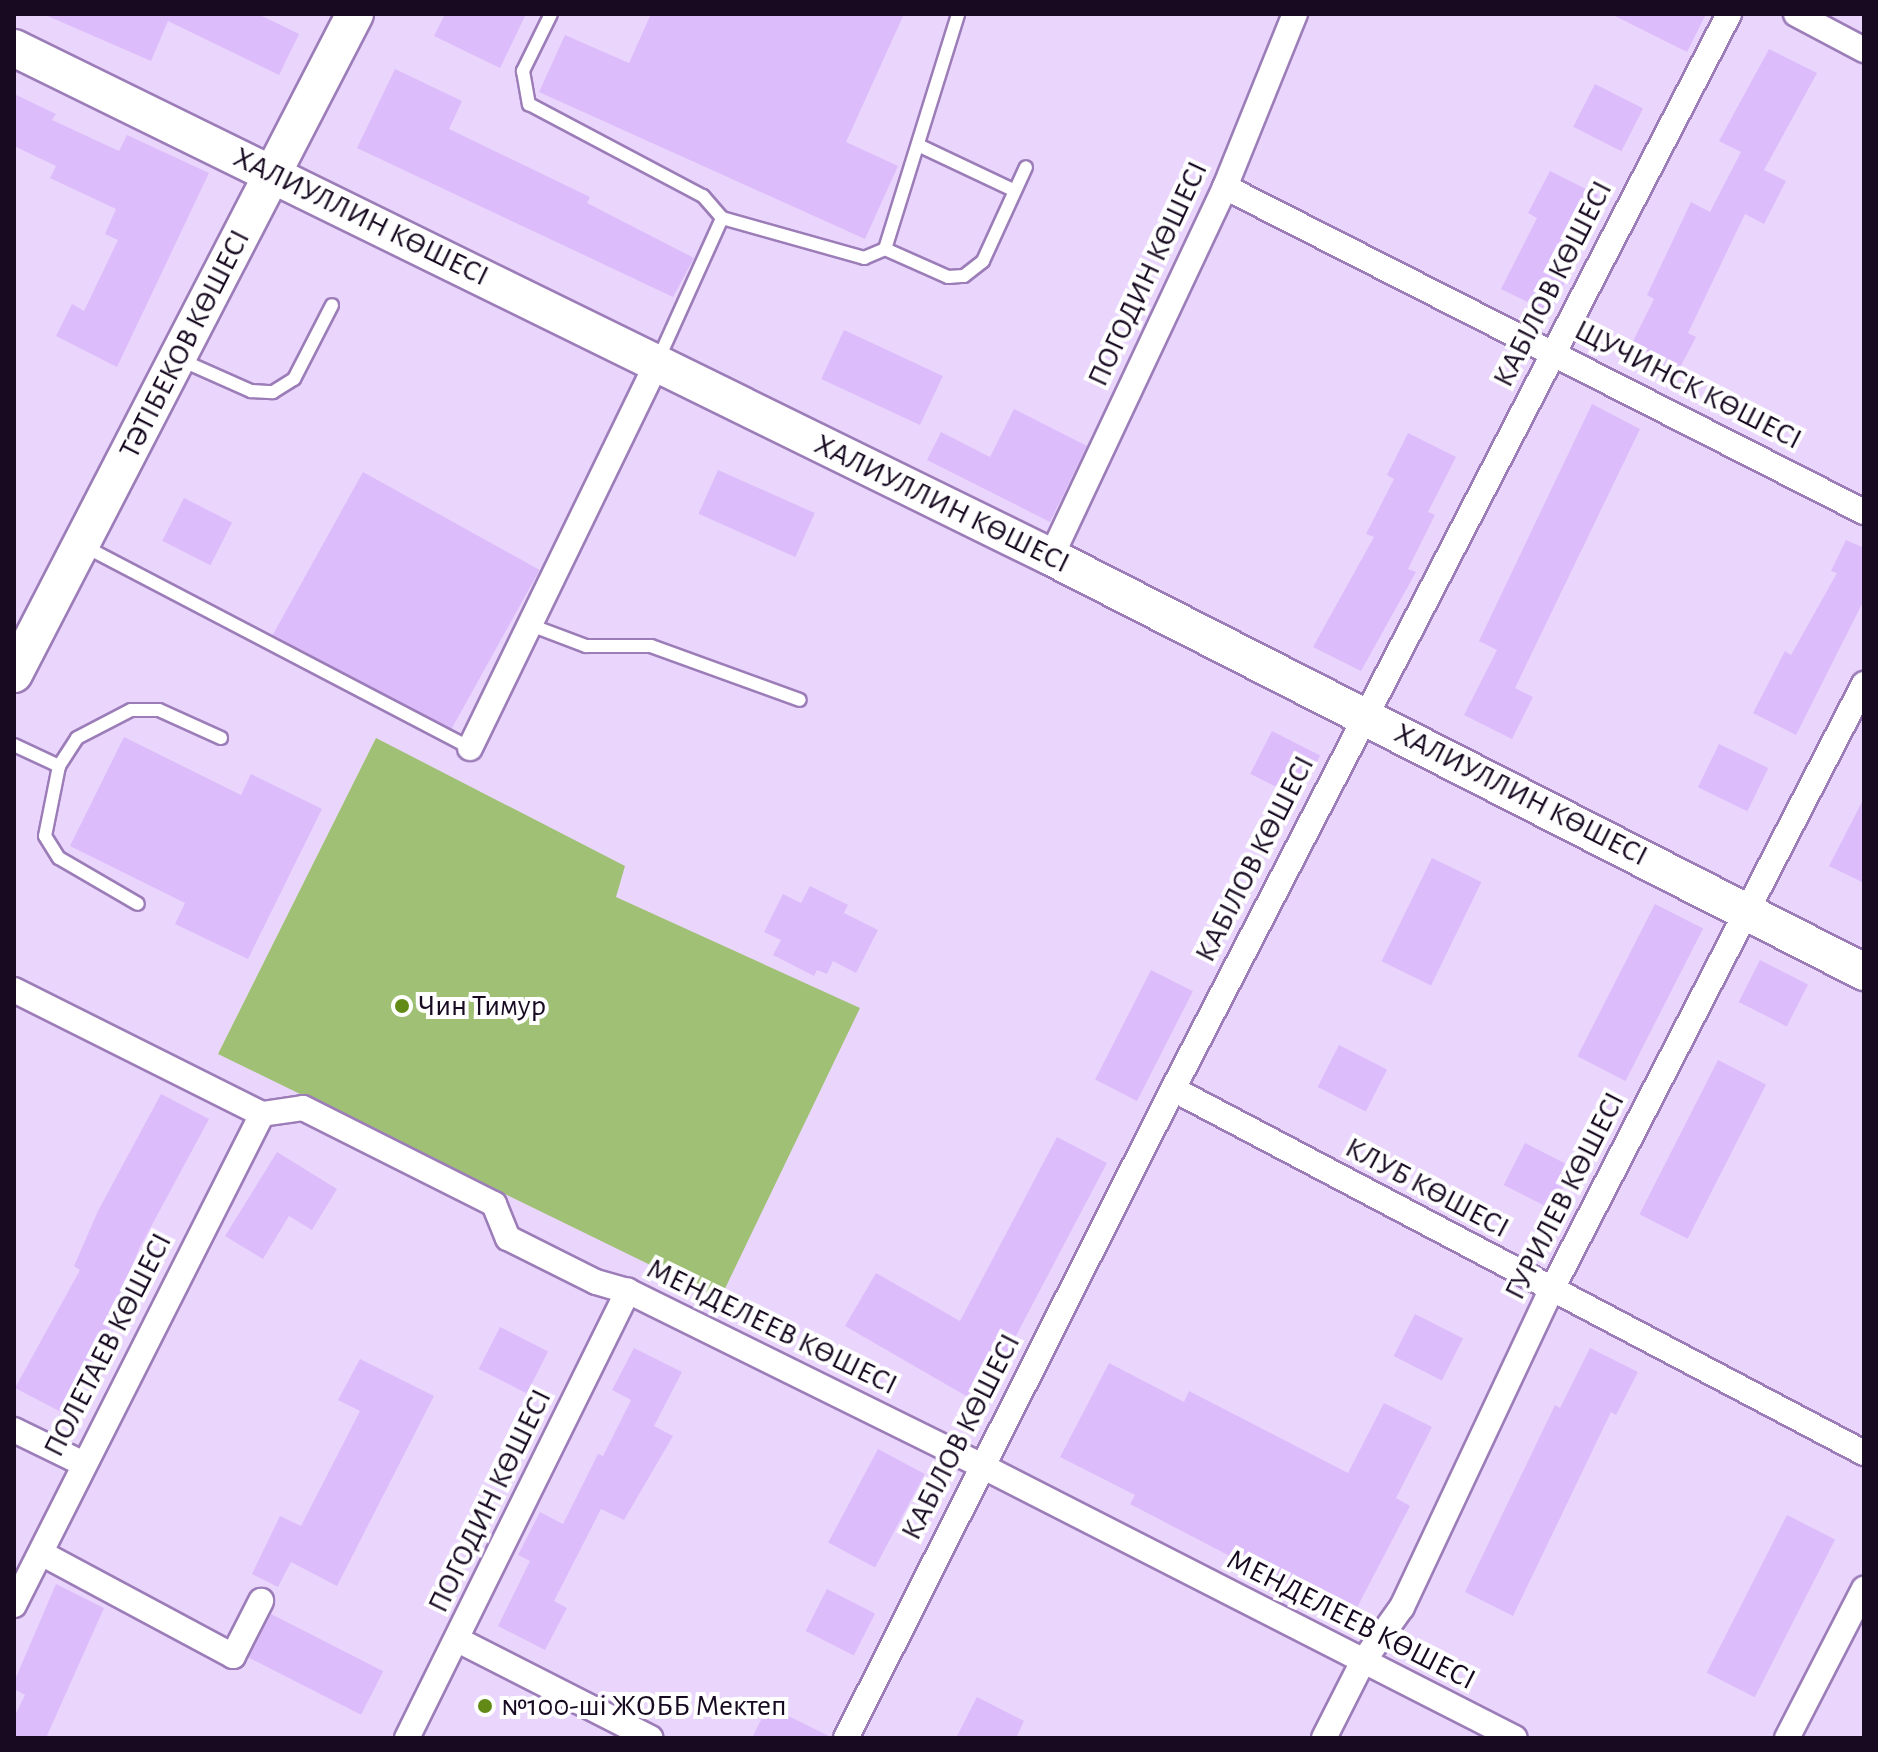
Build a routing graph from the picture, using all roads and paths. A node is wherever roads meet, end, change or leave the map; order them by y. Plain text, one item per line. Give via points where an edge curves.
1 (355, 14) edge
2 (551, 14) edge
3 (958, 14) edge
4 (1295, 14) edge
5 (1729, 14) edge
6 (1796, 14) edge
7 (14, 48) edge
8 (1864, 50) edge
9 (918, 145) junction
10 (1026, 167) dead end
11 (275, 174) junction
12 (1225, 187) junction
13 (1013, 190) junction
14 (722, 218) junction
15 (885, 249) junction
16 (332, 305) dead end
17 (1554, 352) junction
18 (178, 358) junction
19 (657, 363) junction
20 (1864, 512) edge
21 (81, 544) junction
22 (1051, 557) junction
23 (533, 626) junction
24 (14, 674) edge
25 (1864, 684) edge
26 (800, 700) dead end
27 (1365, 716) junction
28 (221, 738) dead end
29 (14, 745) edge
30 (470, 748) joint
31 (59, 766) junction
32 (138, 904) dead end
33 (1747, 910) junction
34 (1864, 972) edge
35 (14, 990) edge
36 (1173, 1089) junction
37 (262, 1114) junction
38 (628, 1291) junction
39 (1551, 1291) junction
40 (14, 1430) edge
41 (1864, 1453) edge
42 (82, 1463) junction
43 (982, 1466) junction
44 (41, 1553) junction
45 (1864, 1589) edge
46 (261, 1601) dead end
47 (14, 1605) edge
48 (458, 1640) junction
49 (1362, 1663) junction
50 (407, 1738) edge
51 (650, 1738) edge
52 (846, 1738) edge
53 (1324, 1738) edge
54 (1515, 1738) edge
55 (1787, 1738) edge

1 - 11 main road, ТӘТІБЕКОВ КӨШЕСІ
2 - 14 lane via 523,71 529,104 703,196
3 - 9 lane
4 - 12 street, ПОГОДИН КӨШЕСІ
5 - 17 street, КАБІЛОВ КӨШЕСІ
6 - 8 street
7 - 11 main road, ХАЛИУЛЛИН КӨШЕСІ
9 - 13 lane
9 - 15 lane
10 - 13 lane
11 - 18 main road, ТӘТІБЕКОВ КӨШЕСІ
11 - 19 main road, ХАЛИУЛЛИН КӨШЕСІ
12 - 17 street, ЩУЧИНСК КӨШЕСІ
12 - 22 street, ПОГОДИН КӨШЕСІ
13 - 15 lane via 983,261 964,276 948,277
14 - 15 lane via 864,258
14 - 19 lane
16 - 18 lane via 294,379 273,392 251,391
17 - 20 street, ЩУЧИНСК КӨШЕСІ
17 - 27 street, КАБІЛОВ КӨШЕСІ
18 - 21 main road, ТӘТІБЕКОВ КӨШЕСІ
19 - 22 main road, ХАЛИУЛЛИН КӨШЕСІ
19 - 23 street
21 - 24 main road, ТӘТІБЕКОВ КӨШЕСІ
21 - 30 lane
22 - 27 main road, ХАЛИУЛЛИН КӨШЕСІ
23 - 26 lane via 586,646 651,646
23 - 30 street
25 - 33 street, ГУРИЛЕВ КӨШЕСІ
27 - 33 main road, ХАЛИУЛЛИН КӨШЕСІ
27 - 36 street, КАБІЛОВ КӨШЕСІ
28 - 31 lane via 159,710 131,710 77,738
29 - 31 lane
31 - 32 lane via 45,836 59,858
33 - 34 main road, ХАЛИУЛЛИН КӨШЕСІ
33 - 39 street, ГУРИЛЕВ КӨШЕСІ
35 - 37 street
36 - 39 street, КЛУБ КӨШЕСІ
36 - 43 street, КАБІЛОВ КӨШЕСІ
37 - 38 street, МЕНДЕЛЕЕВ КӨШЕСІ via 303,1108 494,1204 508,1238 596,1282
37 - 42 street, ПОЛЕТАЕВ КӨШЕСІ
38 - 43 street, МЕНДЕЛЕЕВ КӨШЕСІ
38 - 48 street, ПОГОДИН КӨШЕСІ
39 - 41 street, КЛУБ КӨШЕСІ
39 - 49 street, ГУРИЛЕВ КӨШЕСІ via 1402,1607
40 - 42 street
42 - 44 street, ПОЛЕТАЕВ КӨШЕСІ
43 - 49 street, МЕНДЕЛЕЕВ КӨШЕСІ
43 - 52 street, КАБІЛОВ КӨШЕСІ
44 - 46 street via 233,1656
44 - 47 street, ПОЛЕТАЕВ КӨШЕСІ
45 - 55 street
48 - 50 street, ПОГОДИН КӨШЕСІ
48 - 51 street
49 - 53 street, ГУРИЛЕВ КӨШЕСІ
49 - 54 street, МЕНДЕЛЕЕВ КӨШЕСІ

